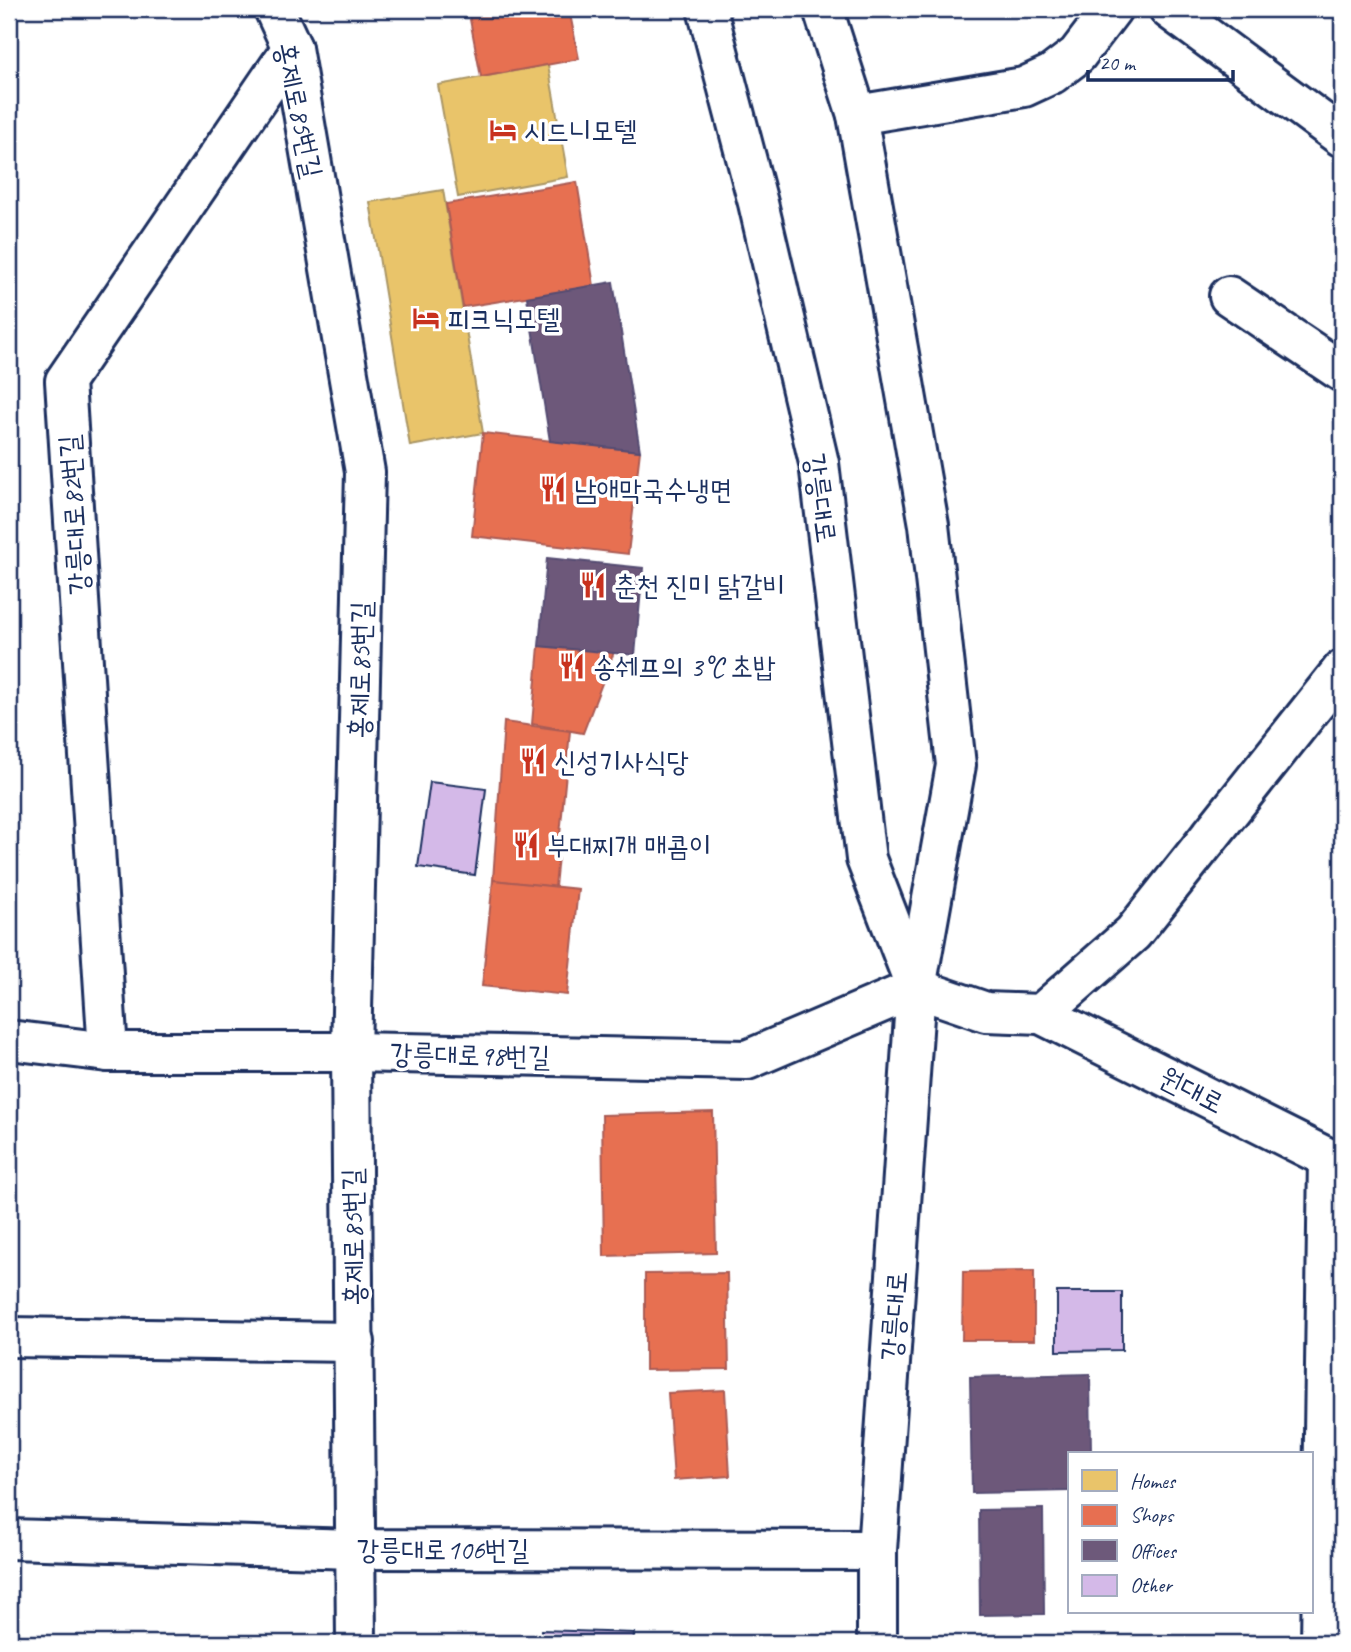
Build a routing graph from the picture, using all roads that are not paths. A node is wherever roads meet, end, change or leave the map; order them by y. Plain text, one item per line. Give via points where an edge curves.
1 (274, 9) edge
2 (707, 9) edge
3 (823, 9) edge
4 (1112, 9) edge
5 (1169, 9) edge
6 (292, 48) junction
7 (857, 115) junction
8 (1342, 136) edge
9 (1228, 296) dead end
10 (1342, 372) edge
11 (1342, 670) edge
12 (916, 988) junction
13 (1041, 1014) junction
14 (9, 1040) edge
15 (108, 1052) junction
16 (351, 1052) junction
17 (1335, 1163) edge
18 (9, 1337) edge
19 (355, 1342) junction
20 (9, 1539) edge
21 (355, 1549) junction
22 (877, 1550) junction
23 (356, 1643) edge
24 (877, 1643) edge
25 (1321, 1643) edge

1 - 6 street, 홍제로85번길
2 - 12 street, 강릉대로 via 818,463 866,859
3 - 7 street, 강릉대로
4 - 7 street via 1077,55 1024,87
5 - 8 street
6 - 15 street, 강릉대로82번길 via 65,381
6 - 16 street, 홍제로85번길 via 365,472
7 - 12 street, 강릉대로 via 929,525 956,765
9 - 10 street
11 - 13 street via 1133,933
12 - 13 street via 986,1012
12 - 16 street, 강릉대로98번길 via 747,1060
12 - 22 street, 강릉대로
13 - 17 street, 원대로
14 - 15 street, 강릉대로98번길
15 - 16 street, 강릉대로98번길
16 - 19 street, 홍제로85번길
17 - 25 street
18 - 19 street, 홍제로85번길
19 - 21 street, 홍제로85번길
20 - 21 street, 강릉대로106번길
21 - 22 street, 강릉대로106번길
21 - 23 street, 홍제로85번길
22 - 24 street, 강릉대로

